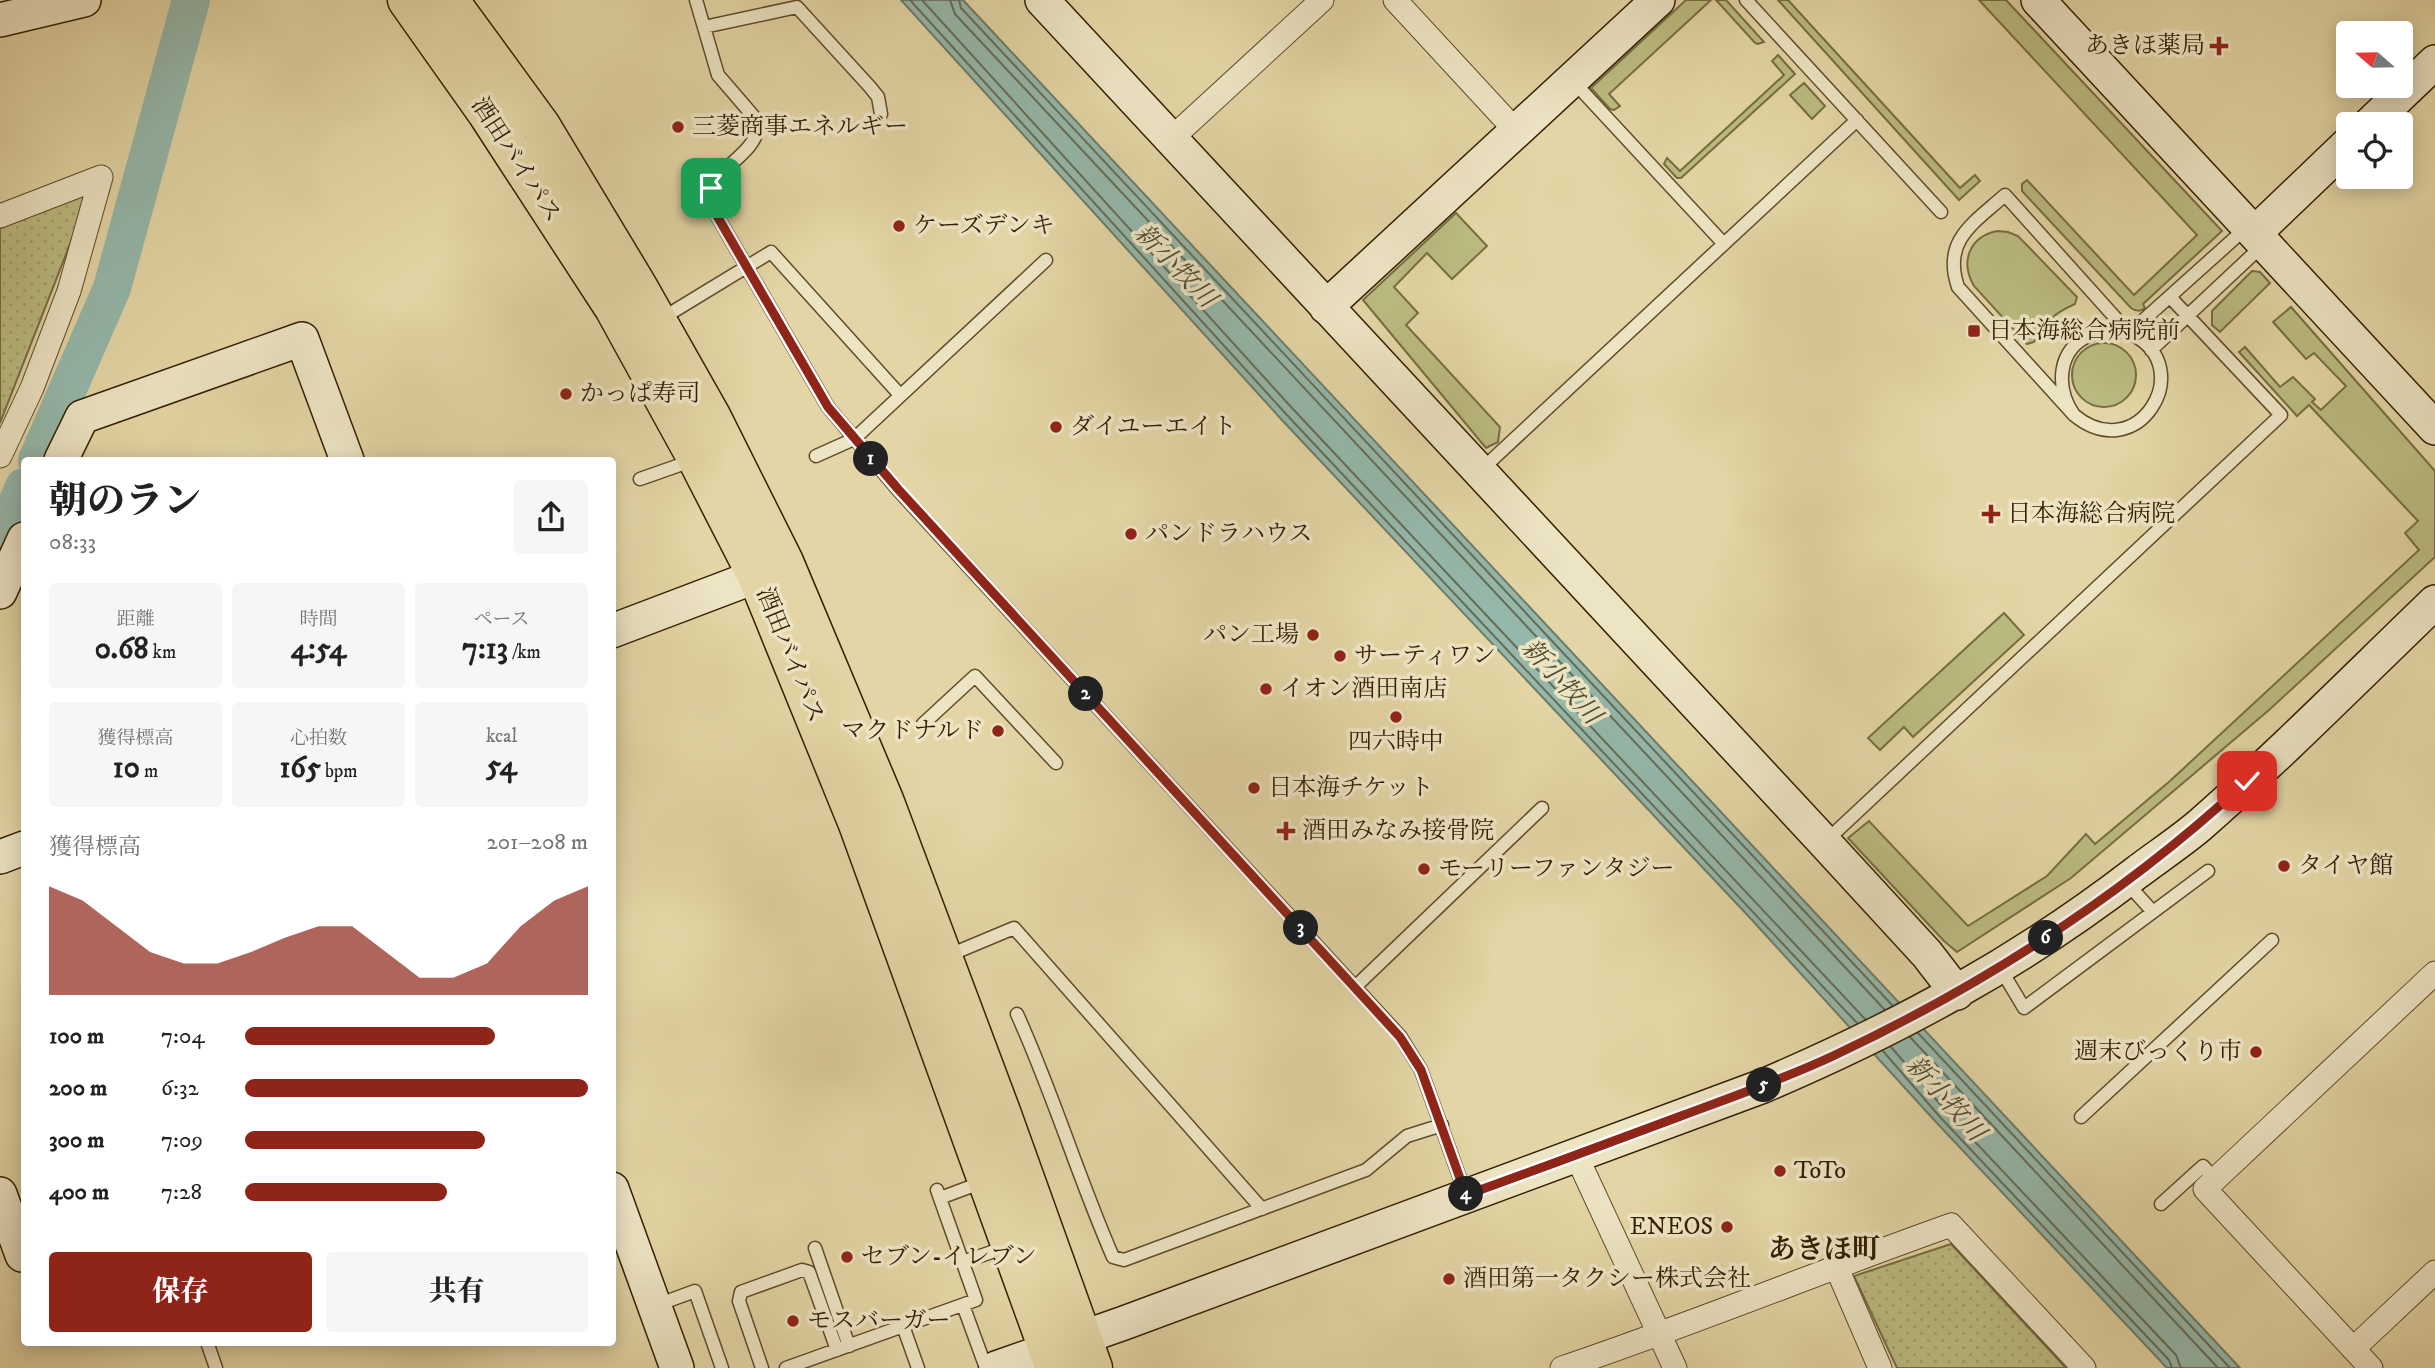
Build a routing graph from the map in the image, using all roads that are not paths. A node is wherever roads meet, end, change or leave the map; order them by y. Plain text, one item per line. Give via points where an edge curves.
1 (84, 0) edge
2 (407, 0) edge
3 (449, 0) edge
4 (696, 0) edge
5 (1042, 0) edge
6 (1322, 0) edge
7 (1395, 0) edge
8 (1658, 0) edge
9 (1746, 0) edge
10 (2038, 0) edge
11 (0, 20) edge
12 (704, 27) junction
13 (2435, 62) edge
14 (1572, 80) junction
15 (2383, 112) edge
16 (881, 114) dead end
17 (1857, 120) junction
18 (1516, 131) junction
19 (1171, 139) junction
20 (2336, 156) edge
21 (1941, 212) dead end
22 (0, 216) edge
23 (2256, 235) junction
24 (1724, 244) junction
25 (1046, 260) dead end
26 (747, 267) junction
27 (2170, 296) junction
28 (1326, 307) junction
29 (2188, 316) junction
30 (658, 321) junction
31 (2129, 333) junction
32 (2151, 350) junction
33 (900, 395) junction
34 (2074, 415) junction
35 (2435, 428) edge
36 (855, 439) junction
37 (0, 456) edge
38 (816, 456) dead end
39 (62, 457) edge
40 (346, 457) edge
41 (697, 459) junction
42 (1479, 472) junction
43 (639, 479) dead end
44 (21, 546) edge
45 (757, 576) junction
46 (0, 592) edge
47 (2435, 602) edge
48 (616, 629) edge
49 (923, 724) dead end
50 (1056, 763) dead end
51 (1542, 808) dead end
52 (1824, 842) junction
53 (21, 849) edge
54 (0, 857) edge
55 (2208, 871) dead end
56 (2125, 881) junction
57 (2153, 912) junction
58 (2272, 940) dead end
59 (942, 958) junction
60 (2000, 967) junction
61 (2435, 973) edge
62 (1355, 987) junction
63 (1944, 999) junction
64 (1017, 1014) dead end
65 (2081, 1117) dead end
66 (1442, 1125) junction
67 (1576, 1155) junction
68 (2215, 1179) junction
69 (987, 1181) junction
70 (0, 1194) edge
71 (1466, 1195) junction
72 (616, 1200) edge
73 (2161, 1205) dead end
74 (1262, 1209) junction
75 (1010, 1245) junction
76 (815, 1248) dead end
77 (16, 1257) edge
78 (963, 1262) junction
79 (1836, 1266) junction
80 (2435, 1272) edge
81 (963, 1305) junction
82 (653, 1306) junction
83 (903, 1326) junction
84 (1659, 1335) junction
85 (208, 1346) edge
86 (843, 1348) junction
87 (2353, 1349) junction
88 (1069, 1356) edge
89 (216, 1368) edge
90 (677, 1368) edge
91 (722, 1368) edge
92 (762, 1368) edge
93 (786, 1368) edge
94 (918, 1368) edge
95 (986, 1368) edge
96 (996, 1368) edge
97 (1562, 1368) edge
98 (1675, 1368) edge
99 (1880, 1368) edge
100 (2084, 1368) edge
101 (2371, 1368) edge

1 - 11 street
2 - 41 highway, 酒田バイパス via 614,308
3 - 30 highway, 酒田バイパス via 541,126
4 - 12 lane
5 - 19 street
6 - 19 street
7 - 18 street
8 - 14 street
9 - 17 lane
10 - 23 street
12 - 16 lane via 797,7 878,97
12 - 26 lane via 721,81 757,122 751,145 714,181 710,194 713,209
13 - 15 street
14 - 18 street
14 - 24 lane
17 - 21 lane
17 - 24 lane
18 - 28 street
19 - 28 street
20 - 23 street
22 - 37 street via 101,177 69,291
23 - 27 lane
23 - 29 lane
23 - 35 street
24 - 42 lane
25 - 33 lane
26 - 30 lane
26 - 33 lane via 771,252
26 - 36 lane via 828,407
27 - 29 lane
27 - 31 lane
28 - 42 street
29 - 32 lane
29 - 52 lane via 2281,415
30 - 59 highway, 酒田バイパス via 784,562 884,800
31 - 32 lane
31 - 34 lane via 2113,330 2087,336 2068,354 2060,379
31 - 34 lane via 2005,195 1958,241 1953,272 1958,287
32 - 34 lane via 2161,383 2159,396 2145,418 2109,431
33 - 36 lane
36 - 38 lane
36 - 62 lane
39 - 40 street via 82,417 302,339
41 - 43 lane
41 - 45 highway, 酒田バイパス
42 - 52 street
44 - 46 street
45 - 48 street
45 - 69 highway, 酒田バイパス via 858,824
47 - 56 street via 2198,826
49 - 50 lane via 975,676
51 - 62 lane
52 - 63 street via 1927,954
53 - 54 street
55 - 57 lane
56 - 57 lane
56 - 60 street
57 - 60 lane via 2024,1009
58 - 65 lane
59 - 74 lane via 1014,928
59 - 88 highway, 酒田バイパス via 1005,1125
60 - 63 street
61 - 68 street
62 - 66 lane via 1412,1053
63 - 67 street via 1834,1056
64 - 74 lane via 1113,1257 1124,1260
66 - 71 lane
66 - 74 lane via 1407,1136 1366,1170
67 - 71 street
67 - 84 street
68 - 73 lane via 2203,1166
68 - 87 street via 2205,1189
69 - 75 highway, 酒田バイパス
69 - 78 lane via 939,1194
70 - 77 street
71 - 88 street
72 - 82 street
75 - 78 lane
75 - 88 highway, 酒田バイパス
76 - 86 lane
78 - 81 lane via 976,1300
79 - 84 street
79 - 99 street
79 - 100 street via 1951,1225
80 - 87 street
81 - 83 lane
81 - 95 lane
82 - 90 street
82 - 91 lane via 695,1291
83 - 86 lane
83 - 94 lane
84 - 97 street
84 - 98 street
85 - 89 lane
86 - 92 lane via 809,1272 802,1270 741,1292 739,1301
86 - 93 lane
87 - 101 street
88 - 96 street

